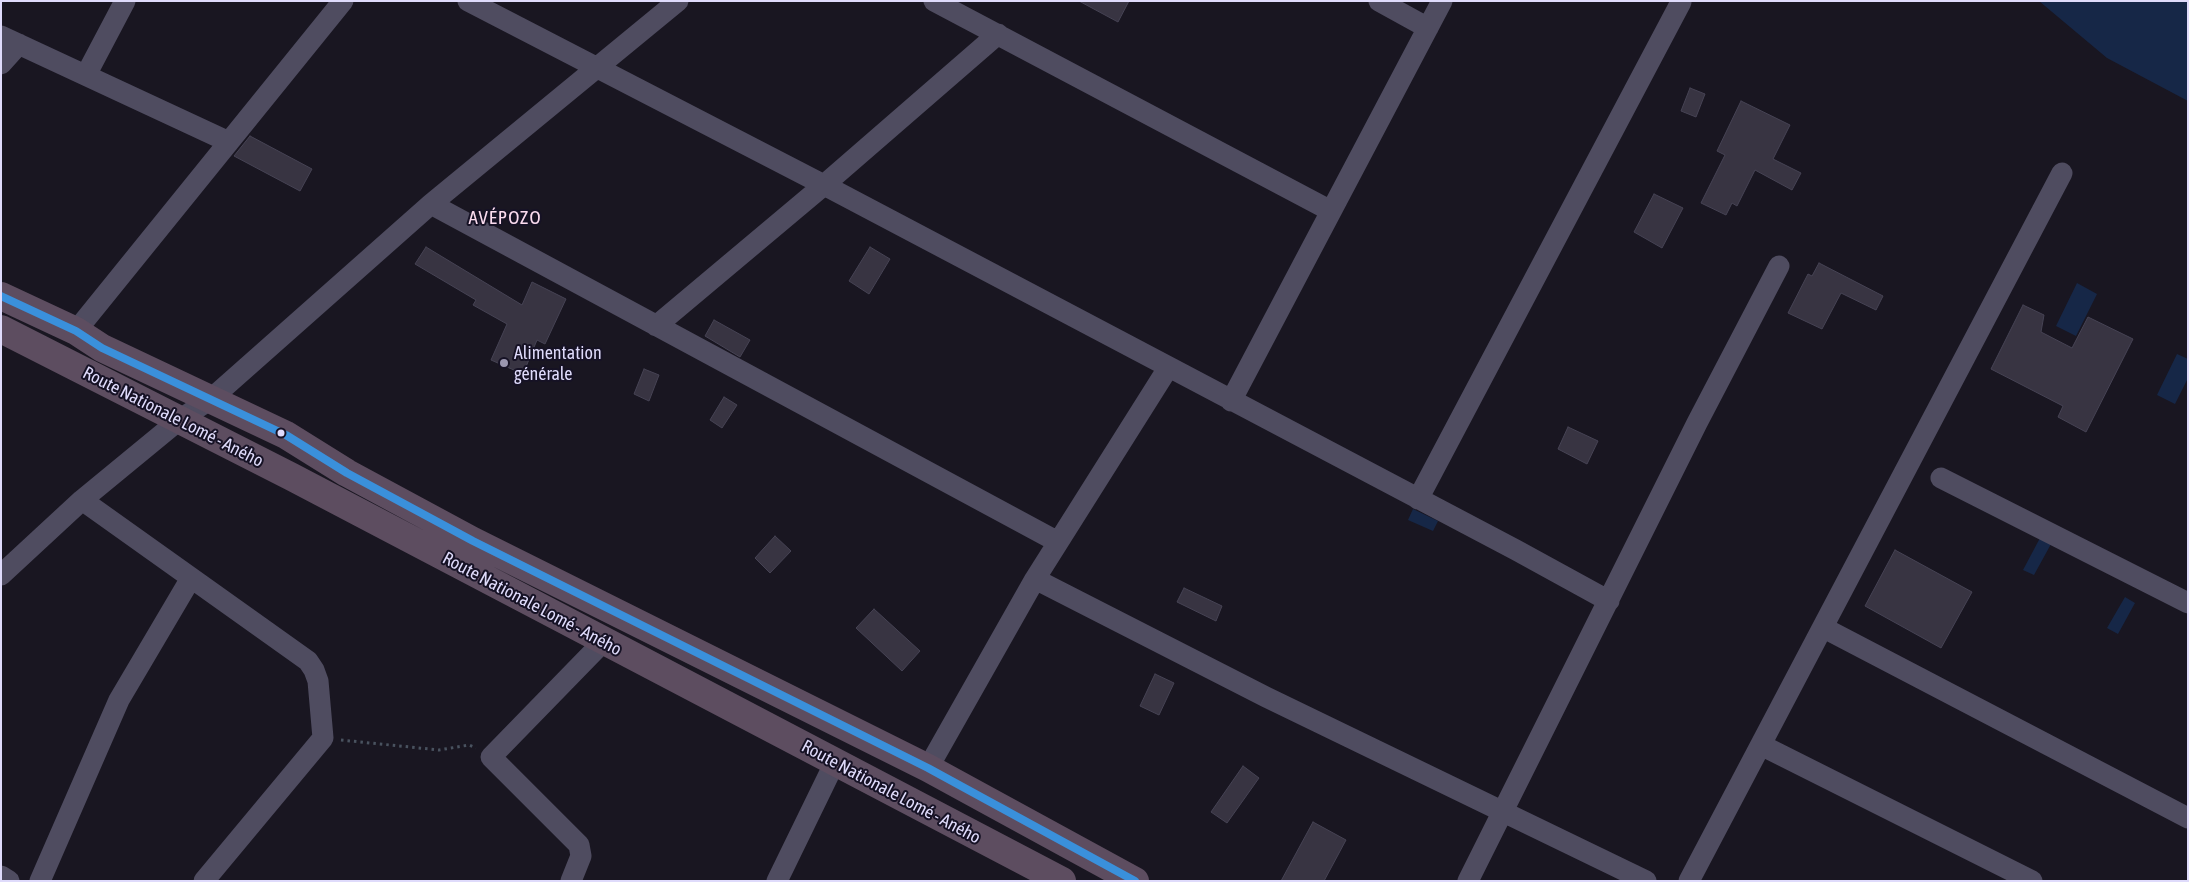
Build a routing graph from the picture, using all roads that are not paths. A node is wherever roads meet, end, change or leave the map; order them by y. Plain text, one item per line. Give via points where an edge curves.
1 (125, 1) edge
2 (343, 1) edge
3 (468, 1) edge
4 (678, 1) edge
5 (934, 1) edge
6 (1379, 1) edge
7 (1442, 1) edge
8 (1681, 2) edge
9 (1428, 28) junction
10 (998, 34) junction
11 (10, 40) edge
12 (1, 64) edge
13 (596, 69) junction
14 (86, 75) junction
15 (229, 142) junction
16 (2062, 173) dead end
17 (824, 185) junction
18 (431, 204) junction
19 (1331, 211) junction
20 (1779, 266) dead end
21 (1, 296) edge
22 (656, 326) junction
23 (76, 331) junction
24 (3, 333) edge
25 (1168, 368) junction
26 (212, 398) junction
27 (1231, 401) junction
28 (178, 421) junction
29 (1941, 478) dead end
30 (1418, 499) junction
31 (82, 500) junction
32 (1058, 542) junction
33 (1, 575) edge
34 (191, 578) junction
35 (1035, 579) junction
36 (1608, 601) junction
37 (2188, 603) edge
38 (1824, 628) junction
39 (603, 642) junction
40 (1761, 745) junction
41 (835, 762) junction
42 (928, 768) junction
43 (1502, 812) junction
44 (2188, 818) edge
45 (1, 876) edge
46 (9, 881) edge
47 (40, 881) edge
48 (204, 881) edge
49 (571, 881) edge
50 (777, 881) edge
51 (1062, 881) edge
52 (1135, 881) edge
53 (1468, 881) edge
54 (1646, 881) edge
55 (1689, 881) edge
56 (2032, 881) edge

1 - 14 street
2 - 15 street
3 - 13 street
4 - 13 street
5 - 10 street
6 - 9 street
7 - 9 street
8 - 30 street
9 - 19 street
10 - 17 street
10 - 19 street
11 - 12 street
11 - 14 street
13 - 17 street
13 - 18 street
14 - 15 street
15 - 23 street
16 - 38 street
17 - 22 street
17 - 25 street
18 - 22 street
18 - 26 street
19 - 27 street
20 - 36 street via 1696,423
21 - 23 highway, Route Nationale Lomé - Aného
22 - 32 street
23 - 26 highway, Route Nationale Lomé - Aného via 102,348
24 - 28 highway, Route Nationale Lomé - Aného
25 - 27 street
25 - 32 street
26 - 28 street
26 - 42 highway, Route Nationale Lomé - Aného via 286,435 347,473 473,541
27 - 30 street
28 - 31 street
28 - 39 highway, Route Nationale Lomé - Aného via 292,477
29 - 37 street
30 - 36 street
31 - 33 street
31 - 34 street
32 - 35 street
34 - 47 street via 119,700
34 - 48 street via 308,661 318,682 323,738
35 - 42 street
35 - 43 street via 1266,698
36 - 43 street
38 - 40 street
38 - 44 street
39 - 41 highway, Route Nationale Lomé - Aného
39 - 49 street via 491,757 578,845 581,856
40 - 55 street
40 - 56 street
41 - 50 street
41 - 51 highway, Route Nationale Lomé - Aného
42 - 52 highway, Route Nationale Lomé - Aného
43 - 53 street
43 - 54 street
45 - 46 street

